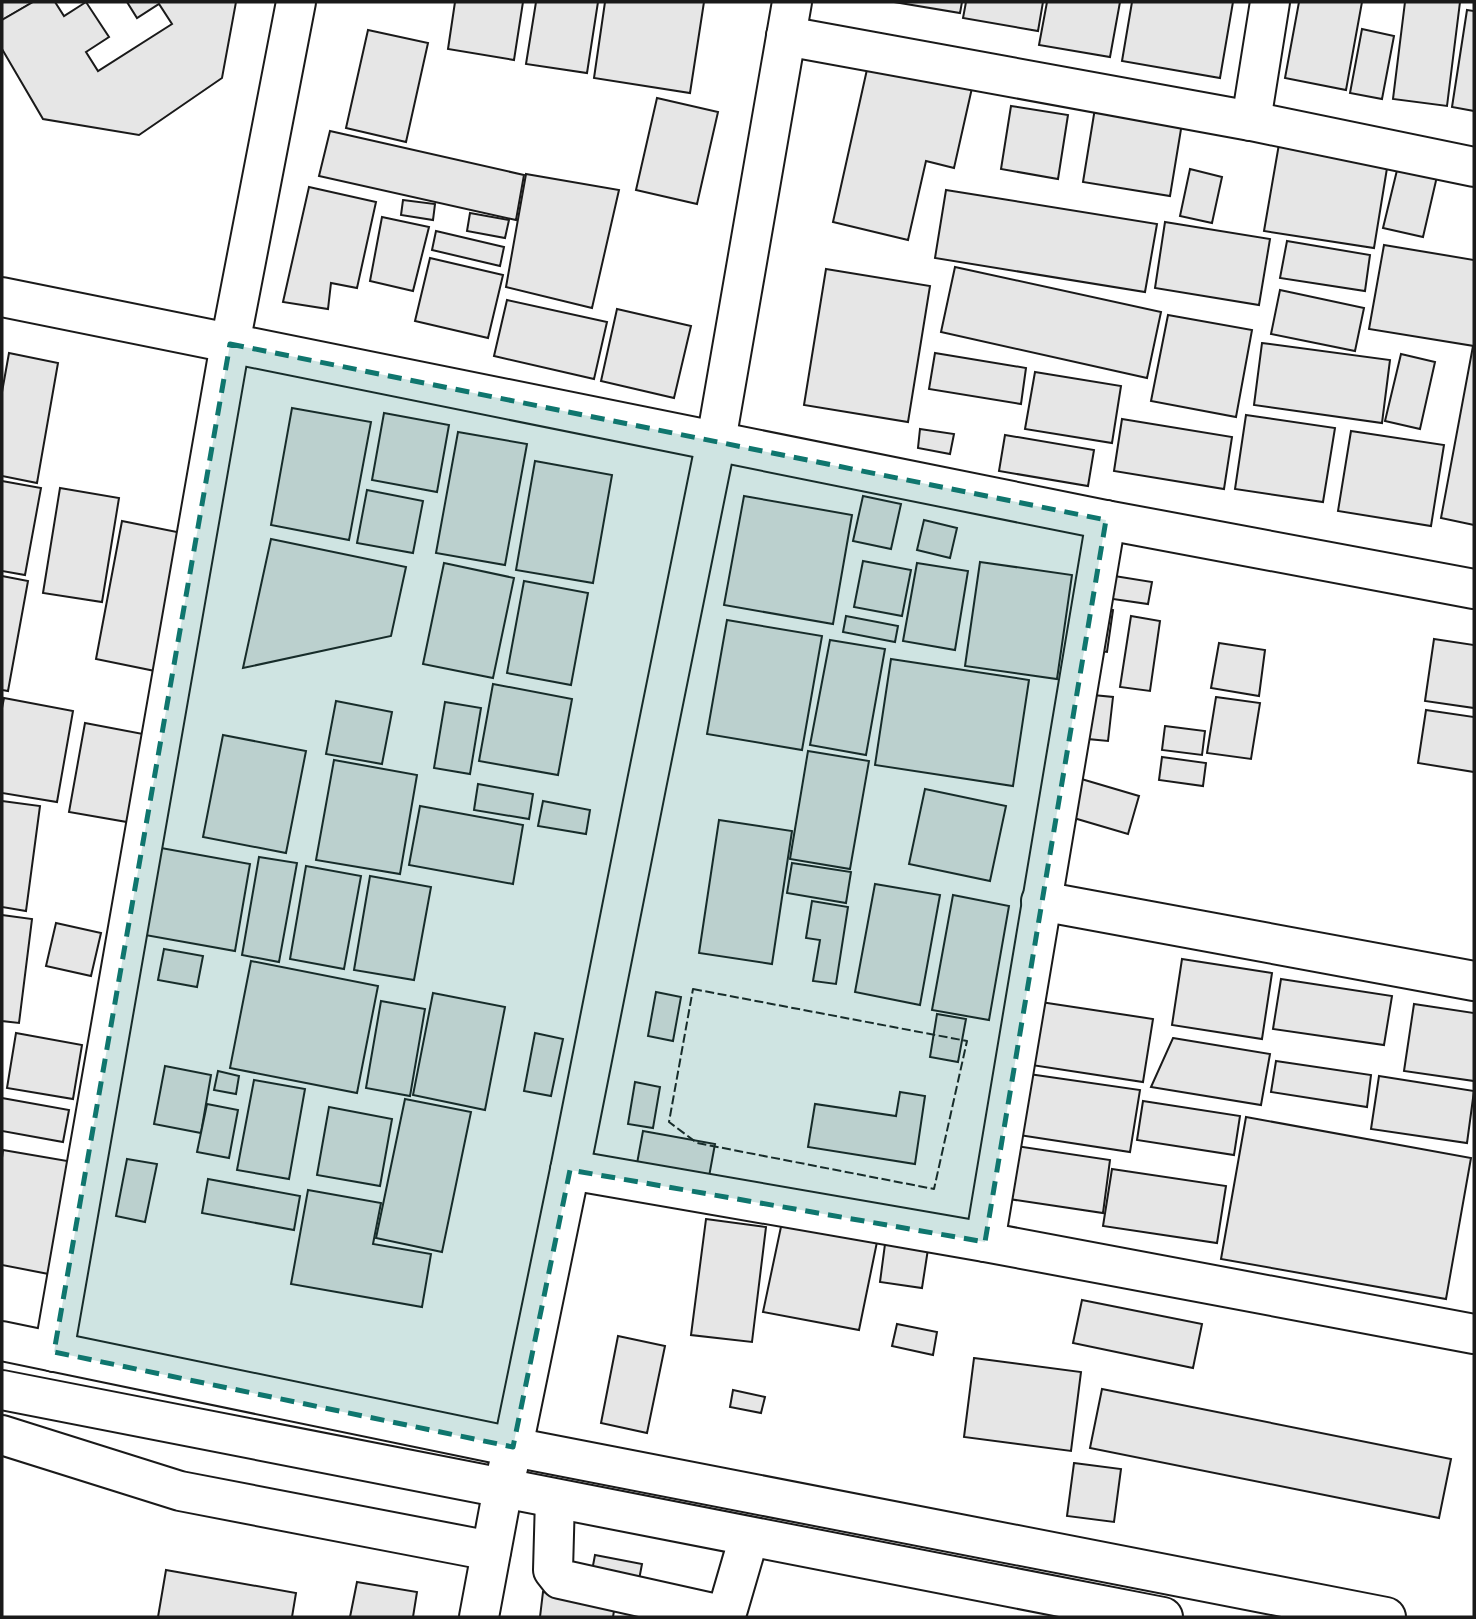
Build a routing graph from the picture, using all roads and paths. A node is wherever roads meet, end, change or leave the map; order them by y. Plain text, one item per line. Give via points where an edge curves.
1 (296, 2) edge
2 (1270, 2) edge
3 (789, 19) edge
4 (1251, 121) junction
5 (1474, 167) edge
6 (2, 297) edge
7 (230, 344) junction
8 (716, 441) junction
9 (1106, 520) junction
10 (1474, 589) edge
11 (1041, 901) junction
12 (1474, 981) edge
13 (570, 1170) junction
14 (985, 1242) junction
15 (1474, 1334) edge
16 (2, 1341) edge
17 (54, 1352) junction
18 (2, 1390) edge
19 (2, 1435) edge
20 (513, 1447) junction
21 (503, 1488) junction
22 (555, 1499) junction
23 (749, 1537) junction
24 (491, 1551) junction
25 (479, 1617) edge
26 (1163, 1617) edge
27 (1386, 1617) edge

1 - 7 street
2 - 4 street
3 - 4 street
3 - 8 street
4 - 5 street
6 - 7 street
7 - 8 street
7 - 17 street
8 - 9 street
8 - 13 street
9 - 10 street
9 - 11 street
11 - 12 street
11 - 14 street
13 - 14 street
13 - 20 street
14 - 15 street
16 - 17 street
17 - 20 street
18 - 21 street
19 - 24 street via 180,1491
20 - 21 street
20 - 27 street
21 - 22 street
21 - 24 street
22 - 23 street
22 - 23 street via 553,1570 560,1579 716,1614 728,1609
23 - 26 street
24 - 25 street

